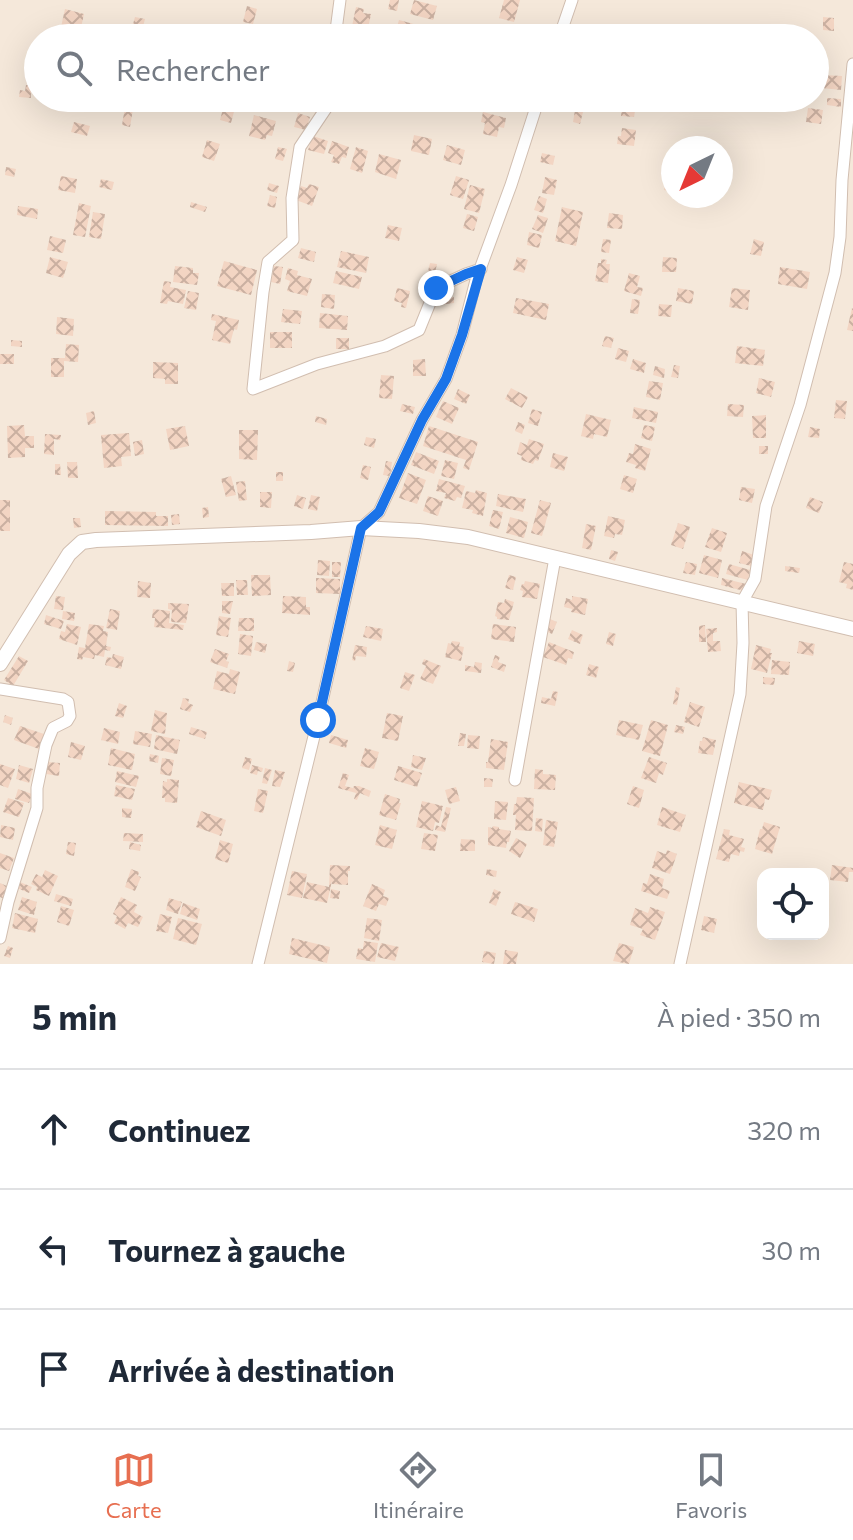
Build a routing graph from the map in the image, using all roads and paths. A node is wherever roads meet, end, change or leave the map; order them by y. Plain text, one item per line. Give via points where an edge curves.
1 (340, 0) edge
2 (572, 0) edge
3 (337, 24) edge
4 (564, 24) edge
5 (853, 64) edge
6 (324, 112) edge
7 (534, 112) edge
8 (481, 269) junction
9 (361, 528) junction
10 (555, 558) junction
11 (742, 602) junction
12 (853, 629) edge
13 (0, 664) edge
14 (0, 689) edge
15 (515, 780) dead end
16 (0, 938) edge
17 (258, 964) edge
18 (680, 964) edge

1 - 3 street
2 - 4 street
5 - 11 street via 835,273 766,506 755,579
6 - 8 street via 300,147 292,198 293,240 268,262 253,389 419,330 436,288
7 - 8 street
8 - 9 street via 446,379 379,512
9 - 10 street via 468,537
9 - 13 street via 82,542 69,554
9 - 17 street
10 - 11 street
10 - 15 street
11 - 12 street
11 - 18 street via 740,694
14 - 16 street via 63,699 70,716 53,728 46,745 37,808

